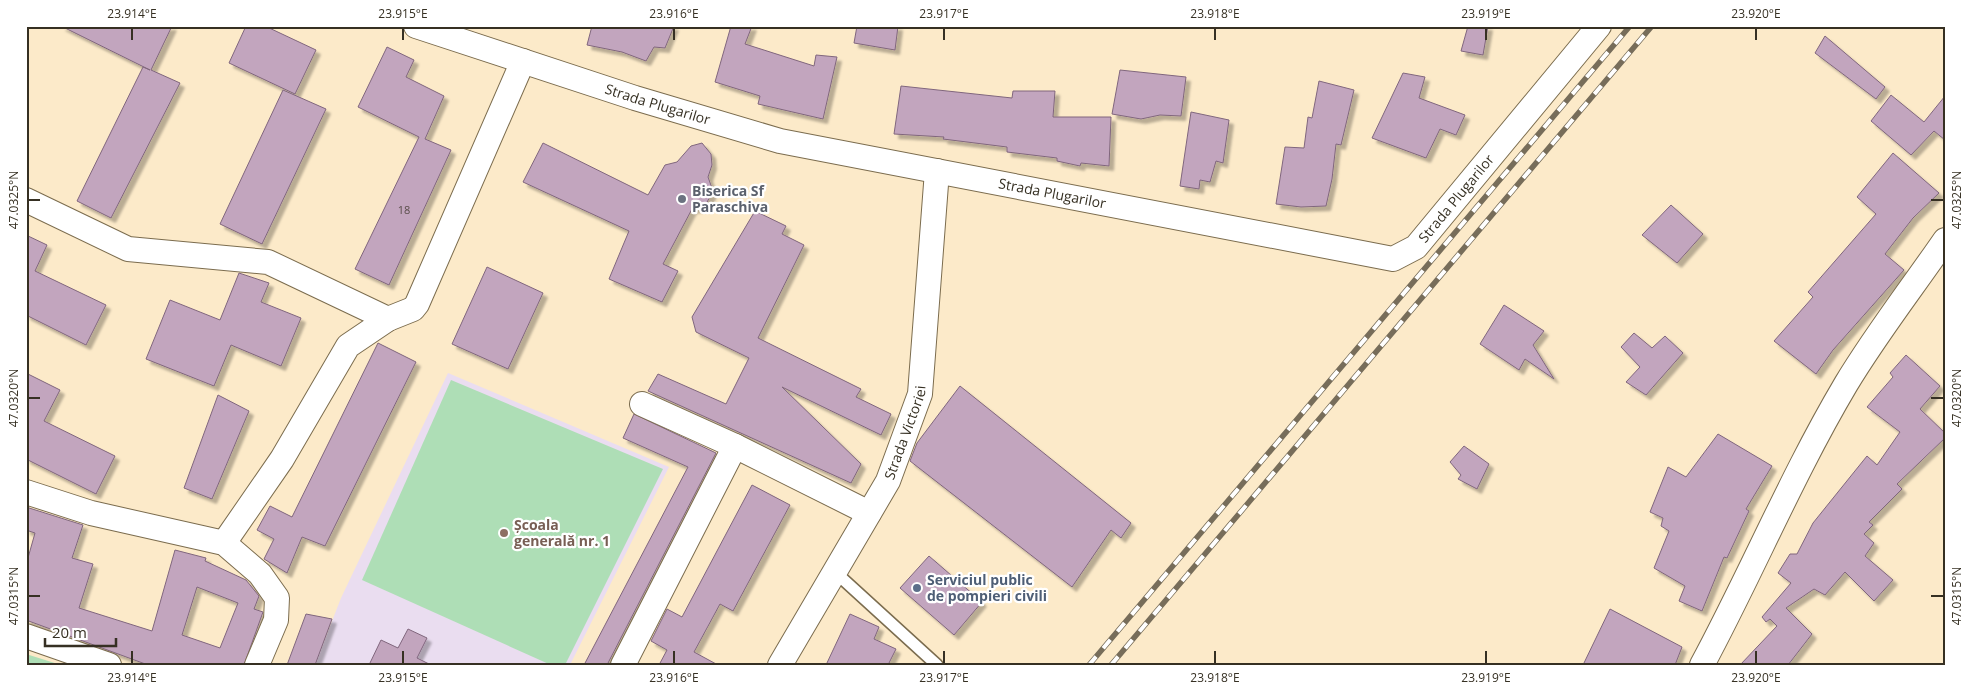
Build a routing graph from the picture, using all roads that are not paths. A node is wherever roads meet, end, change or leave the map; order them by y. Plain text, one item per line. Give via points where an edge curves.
1 (416, 26) edge
2 (1599, 26) edge
3 (523, 61) junction
4 (937, 171) junction
5 (26, 200) edge
6 (1945, 240) edge
7 (388, 319) junction
8 (642, 404) dead end
9 (735, 446) junction
10 (26, 492) edge
11 (869, 513) junction
12 (224, 543) junction
13 (835, 572) junction
14 (26, 636) edge
15 (109, 665) edge
16 (257, 665) edge
17 (623, 665) edge
18 (780, 665) edge
19 (937, 665) edge
20 (1702, 665) edge

1 - 3 street, Strada Plugarilor
2 - 4 street, Strada Plugarilor via 1416,246 1393,259
3 - 4 street, Strada Plugarilor via 780,141
3 - 7 street via 417,304
4 - 11 street, Strada Victoriei via 920,394 888,481
5 - 7 street via 128,248 268,262
6 - 20 street via 1893,311 1846,384 1804,460
7 - 12 street via 348,346 282,459
8 - 9 street
9 - 11 street
9 - 17 street
10 - 12 street via 92,513
11 - 13 street, Strada Victoriei
12 - 16 street via 260,574 278,598 276,620
13 - 18 street, Strada Victoriei
13 - 19 lane
14 - 15 street

